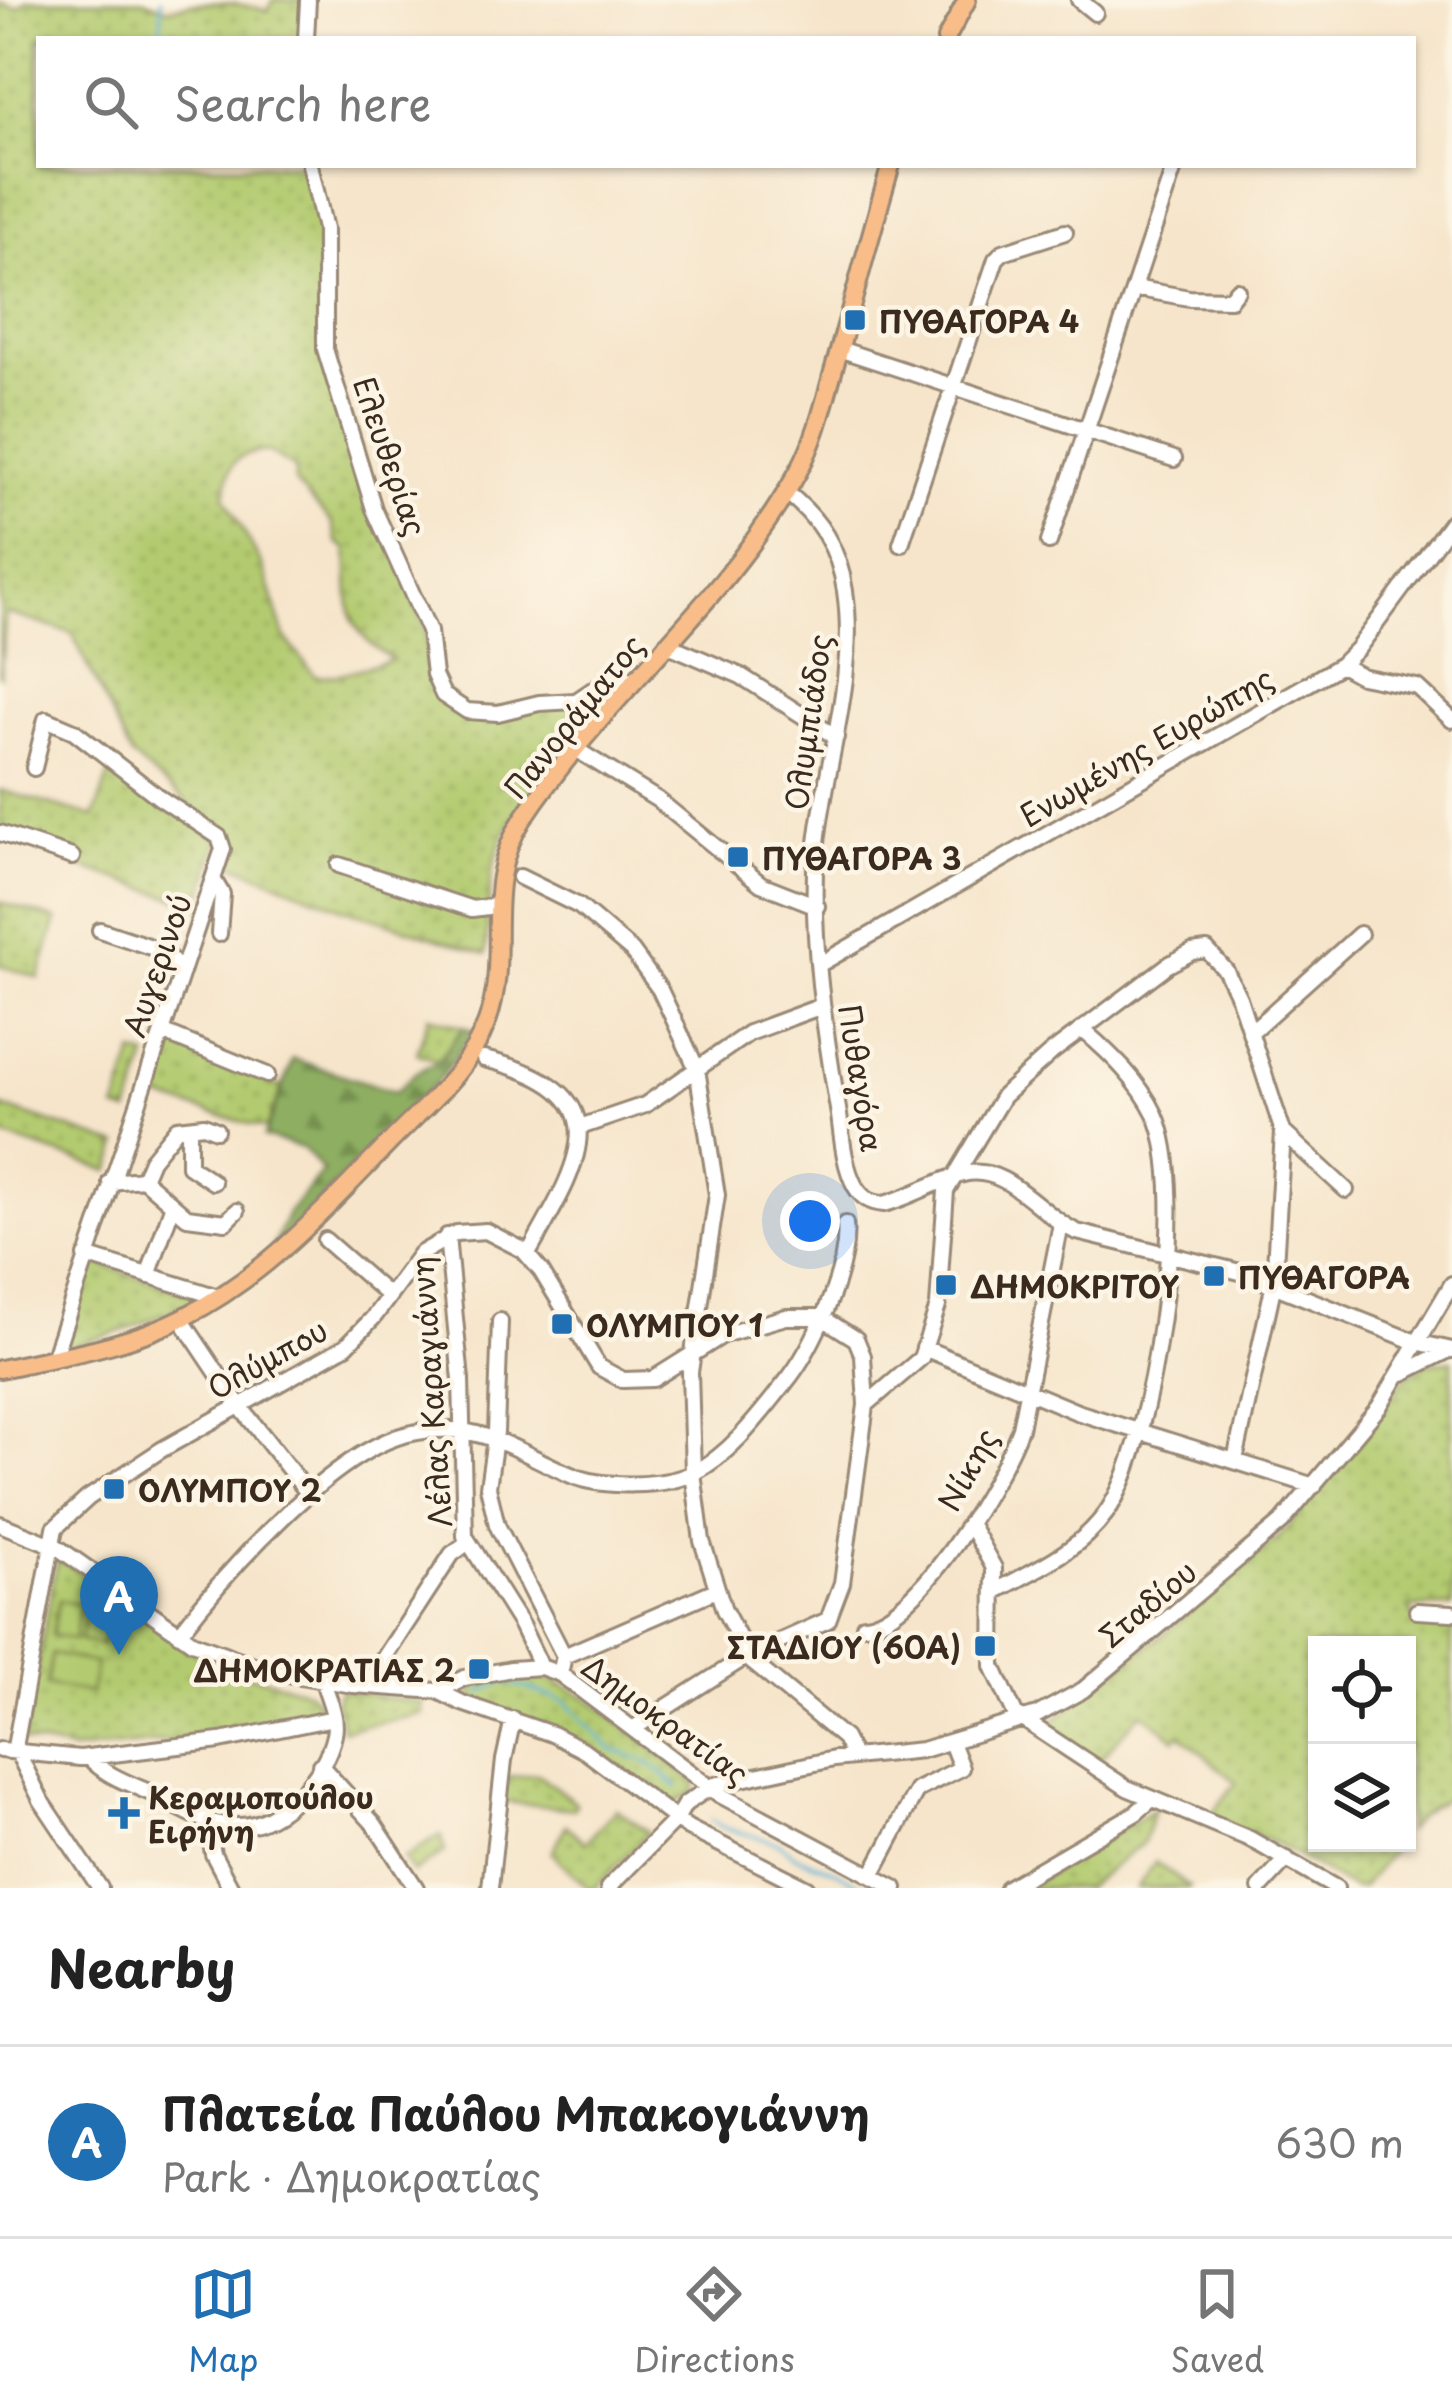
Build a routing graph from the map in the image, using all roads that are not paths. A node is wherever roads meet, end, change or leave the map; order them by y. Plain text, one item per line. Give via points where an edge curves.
1 (308, 0) edge
2 (967, 0) edge
3 (1079, 0) edge
4 (1095, 13) dead end
5 (306, 36) edge
6 (948, 36) edge
7 (311, 168) edge
8 (890, 168) edge
9 (1173, 168) edge
10 (1065, 232) dead end
11 (1134, 288) junction
12 (1237, 290) dead end
13 (839, 349) junction
14 (953, 386) junction
15 (1085, 430) junction
16 (1174, 459) dead end
17 (786, 492) junction
18 (1452, 521) edge
19 (1049, 542) dead end
20 (901, 544) dead end
21 (666, 644) junction
22 (1341, 665) junction
23 (637, 679) junction
24 (1452, 719) edge
25 (836, 737) junction
26 (577, 750) junction
27 (34, 768) dead end
28 (0, 833) edge
29 (73, 856) dead end
30 (339, 866) dead end
31 (520, 877) dead end
32 (213, 879) junction
33 (496, 906) junction
34 (817, 906) junction
35 (100, 930) dead end
36 (219, 934) dead end
37 (1360, 934) dead end
38 (820, 964) junction
39 (182, 971) junction
40 (822, 1006) junction
41 (1084, 1031) junction
42 (1252, 1031) junction
43 (162, 1032) junction
44 (484, 1059) dead end
45 (697, 1069) junction
46 (267, 1076) dead end
47 (189, 1127) junction
48 (580, 1127) junction
49 (216, 1130) dead end
50 (1283, 1132) junction
51 (954, 1177) junction
52 (143, 1179) junction
53 (213, 1181) dead end
54 (110, 1182) junction
55 (1346, 1190) dead end
56 (172, 1207) junction
57 (237, 1210) dead end
58 (845, 1224) dead end
59 (1061, 1224) junction
60 (447, 1236) junction
61 (325, 1240) dead end
62 (528, 1254) junction
63 (86, 1256) junction
64 (1168, 1256) junction
65 (148, 1276) junction
66 (1274, 1283) junction
67 (1452, 1284) edge
68 (389, 1296) junction
69 (218, 1297) junction
70 (821, 1317) junction
71 (181, 1319) junction
72 (500, 1321) dead end
73 (1417, 1342) junction
74 (925, 1348) junction
75 (1449, 1351) edge
76 (692, 1355) junction
77 (53, 1359) junction
78 (0, 1369) edge
79 (1394, 1381) junction
80 (1026, 1390) junction
81 (238, 1404) junction
82 (866, 1405) junction
83 (463, 1432) junction
84 (1140, 1432) junction
85 (496, 1438) junction
86 (1235, 1460) junction
87 (693, 1473) junction
88 (1314, 1486) junction
89 (308, 1493) junction
90 (0, 1523) edge
91 (969, 1523) junction
92 (50, 1543) junction
93 (467, 1544) junction
94 (716, 1590) junction
95 (995, 1592) junction
96 (1417, 1611) dead end
97 (1452, 1612) edge
98 (830, 1616) junction
99 (179, 1634) junction
100 (564, 1656) junction
101 (747, 1656) junction
102 (542, 1667) junction
103 (560, 1674) junction
104 (322, 1682) junction
105 (375, 1685) junction
106 (438, 1691) junction
107 (334, 1718) junction
108 (513, 1719) junction
109 (1022, 1720) junction
110 (634, 1728) junction
111 (951, 1742) junction
112 (8, 1751) edge
113 (853, 1756) junction
114 (89, 1757) junction
115 (320, 1765) junction
116 (754, 1777) junction
117 (736, 1784) junction
118 (713, 1790) junction
119 (1151, 1800) junction
120 (735, 1804) junction
121 (676, 1819) junction
122 (207, 1822) junction
123 (1287, 1858) junction
124 (872, 1876) junction
125 (786, 1884) edge
126 (100, 1888) edge
127 (231, 1888) edge
128 (416, 1888) edge
129 (490, 1888) edge
130 (608, 1888) edge
131 (807, 1888) edge
132 (895, 1888) edge
133 (1006, 1888) edge
134 (1260, 1888) edge
135 (1336, 1888) edge

1 - 5 street
2 - 6 main road
3 - 4 street
7 - 23 street, Ελευθερίας via 325,230 325,349 374,509 429,631 442,695 467,711 498,713 576,701 607,680
8 - 13 main road, Πανοράματος
9 - 11 street
10 - 14 street via 998,256
11 - 12 street via 1203,300 1230,299
11 - 15 street
13 - 14 street
13 - 17 main road, Πανοράματος via 812,442
14 - 15 street
14 - 20 street
15 - 16 street
15 - 19 street
17 - 21 main road, Πανοράματος
17 - 25 street, Ολυμπιάδος via 823,529 843,578 847,638
18 - 22 street, Ενωμένης Ευρώπης
21 - 23 main road, Πανοράματος
21 - 25 street via 730,670
22 - 24 street via 1410,683
22 - 38 street, Ενωμένης Ευρώπης
23 - 26 main road, Πανοράματος
25 - 34 street, Ολυμπιάδος via 816,855
26 - 33 main road, Πανοράματος via 513,836
26 - 34 street via 658,800 760,884
27 - 32 street, Αυγερινού via 46,719 65,726 220,836
28 - 29 street
30 - 33 street via 472,909
31 - 45 street via 574,902 636,956
32 - 36 street via 223,894
32 - 39 street, Αυγερινού
33 - 69 main road, Πανοράματος via 494,995 464,1064 314,1222
34 - 38 street, Πυθαγόρα
35 - 39 street via 163,951
37 - 42 street
38 - 40 street, Πυθαγόρα
39 - 43 street, Αυγερινού
40 - 45 street via 748,1033
40 - 51 street, Πυθαγόρα via 846,1159 860,1194 884,1204
41 - 42 street via 1168,965 1201,950 1226,971
41 - 51 street via 1004,1096
41 - 64 street via 1156,1116
42 - 50 street
43 - 46 street
43 - 54 street, Αυγερινού
44 - 48 street via 538,1075 562,1094
45 - 48 street via 645,1105
45 - 76 street via 717,1195
47 - 49 street
47 - 52 street via 171,1132
47 - 53 street via 189,1166
48 - 62 street via 575,1163
50 - 55 street
50 - 66 street
51 - 59 street via 998,1178
51 - 74 street via 945,1194 938,1306
52 - 54 street
52 - 56 street
54 - 63 street, Αυγερινού
56 - 57 street via 216,1223
56 - 65 street
58 - 70 street
59 - 64 street
59 - 80 street, Νίκης
60 - 62 street via 486,1231
60 - 68 street, Ολύμπου via 420,1254
60 - 83 street, Λέλας Καραγιάννη
61 - 68 street
62 - 76 street via 608,1374 648,1381
63 - 65 street
63 - 77 street, Αυγερινού
64 - 66 street
64 - 84 street
65 - 69 street
66 - 73 street
66 - 86 street
67 - 73 street, Σταδίου
68 - 81 street, Ολύμπου via 339,1351
69 - 71 main road, Πανοράματος
70 - 76 street via 750,1325
70 - 82 street via 856,1339
70 - 87 street via 782,1387
71 - 77 main road, Πανοράματος
71 - 81 street
72 - 85 street, Λέλας Καραγιάννη
73 - 75 street
73 - 79 street, Σταδίου
74 - 80 street
74 - 82 street
75 - 79 street
76 - 87 street
77 - 78 main road, Πανοράματος
79 - 88 street, Σταδίου
80 - 84 street
80 - 91 street, Νίκης via 1011,1453
81 - 89 street
81 - 92 street, Ολύμπου via 88,1498 60,1521
82 - 98 street via 842,1583
83 - 85 street
83 - 89 street via 374,1444
83 - 93 street, Λέλας Καραγιάννη
84 - 86 street
84 - 95 street via 1126,1476 1086,1538
85 - 87 street via 602,1484
85 - 100 street, Λέλας Καραγιάννη via 492,1515
86 - 88 street
87 - 94 street
88 - 109 street, Σταδίου via 1258,1546 1095,1682
89 - 99 street
90 - 92 street, Δημοκρατίας
91 - 95 street via 992,1562
91 - 98 street, Νίκης via 912,1600 880,1624
92 - 99 street, Δημοκρατίας
92 - 112 street
93 - 102 street, Λέλας Καραγιάννη
93 - 105 street via 400,1633
94 - 100 street
94 - 101 street
95 - 109 street via 993,1666
96 - 97 street
98 - 101 street
99 - 104 street, Δημοκρατίας via 258,1668
100 - 103 street
101 - 110 street
101 - 113 street via 844,1738
102 - 103 street, Δημοκρατίας
102 - 106 street, Δημοκρατίας via 464,1678
103 - 110 street, Δημοκρατίας
104 - 105 street, Δημοκρατίας
104 - 107 street
105 - 106 street, Δημοκρατίας
106 - 108 street
107 - 114 street
107 - 115 street
108 - 121 street via 585,1750
108 - 129 street
109 - 111 street, Σταδίου
109 - 119 street
110 - 118 street, Δημοκρατίας
111 - 113 street, Σταδίου
111 - 124 street via 961,1768 918,1789
112 - 114 street
112 - 126 street
113 - 116 street, Σταδίου
114 - 122 street
115 - 122 street via 268,1820 244,1827
115 - 128 street via 378,1829
116 - 117 street, Σταδίου
116 - 118 street, Σταδίου
117 - 118 street, Σταδίου
117 - 120 street
118 - 120 street, Δημοκρατίας
118 - 121 street, Σταδίου
119 - 123 street
119 - 133 street
120 - 124 street, Δημοκρατίας
121 - 125 street
121 - 130 street, Σταδίου
122 - 127 street
123 - 134 street
123 - 135 street
124 - 132 street, Δημοκρατίας
125 - 131 street

